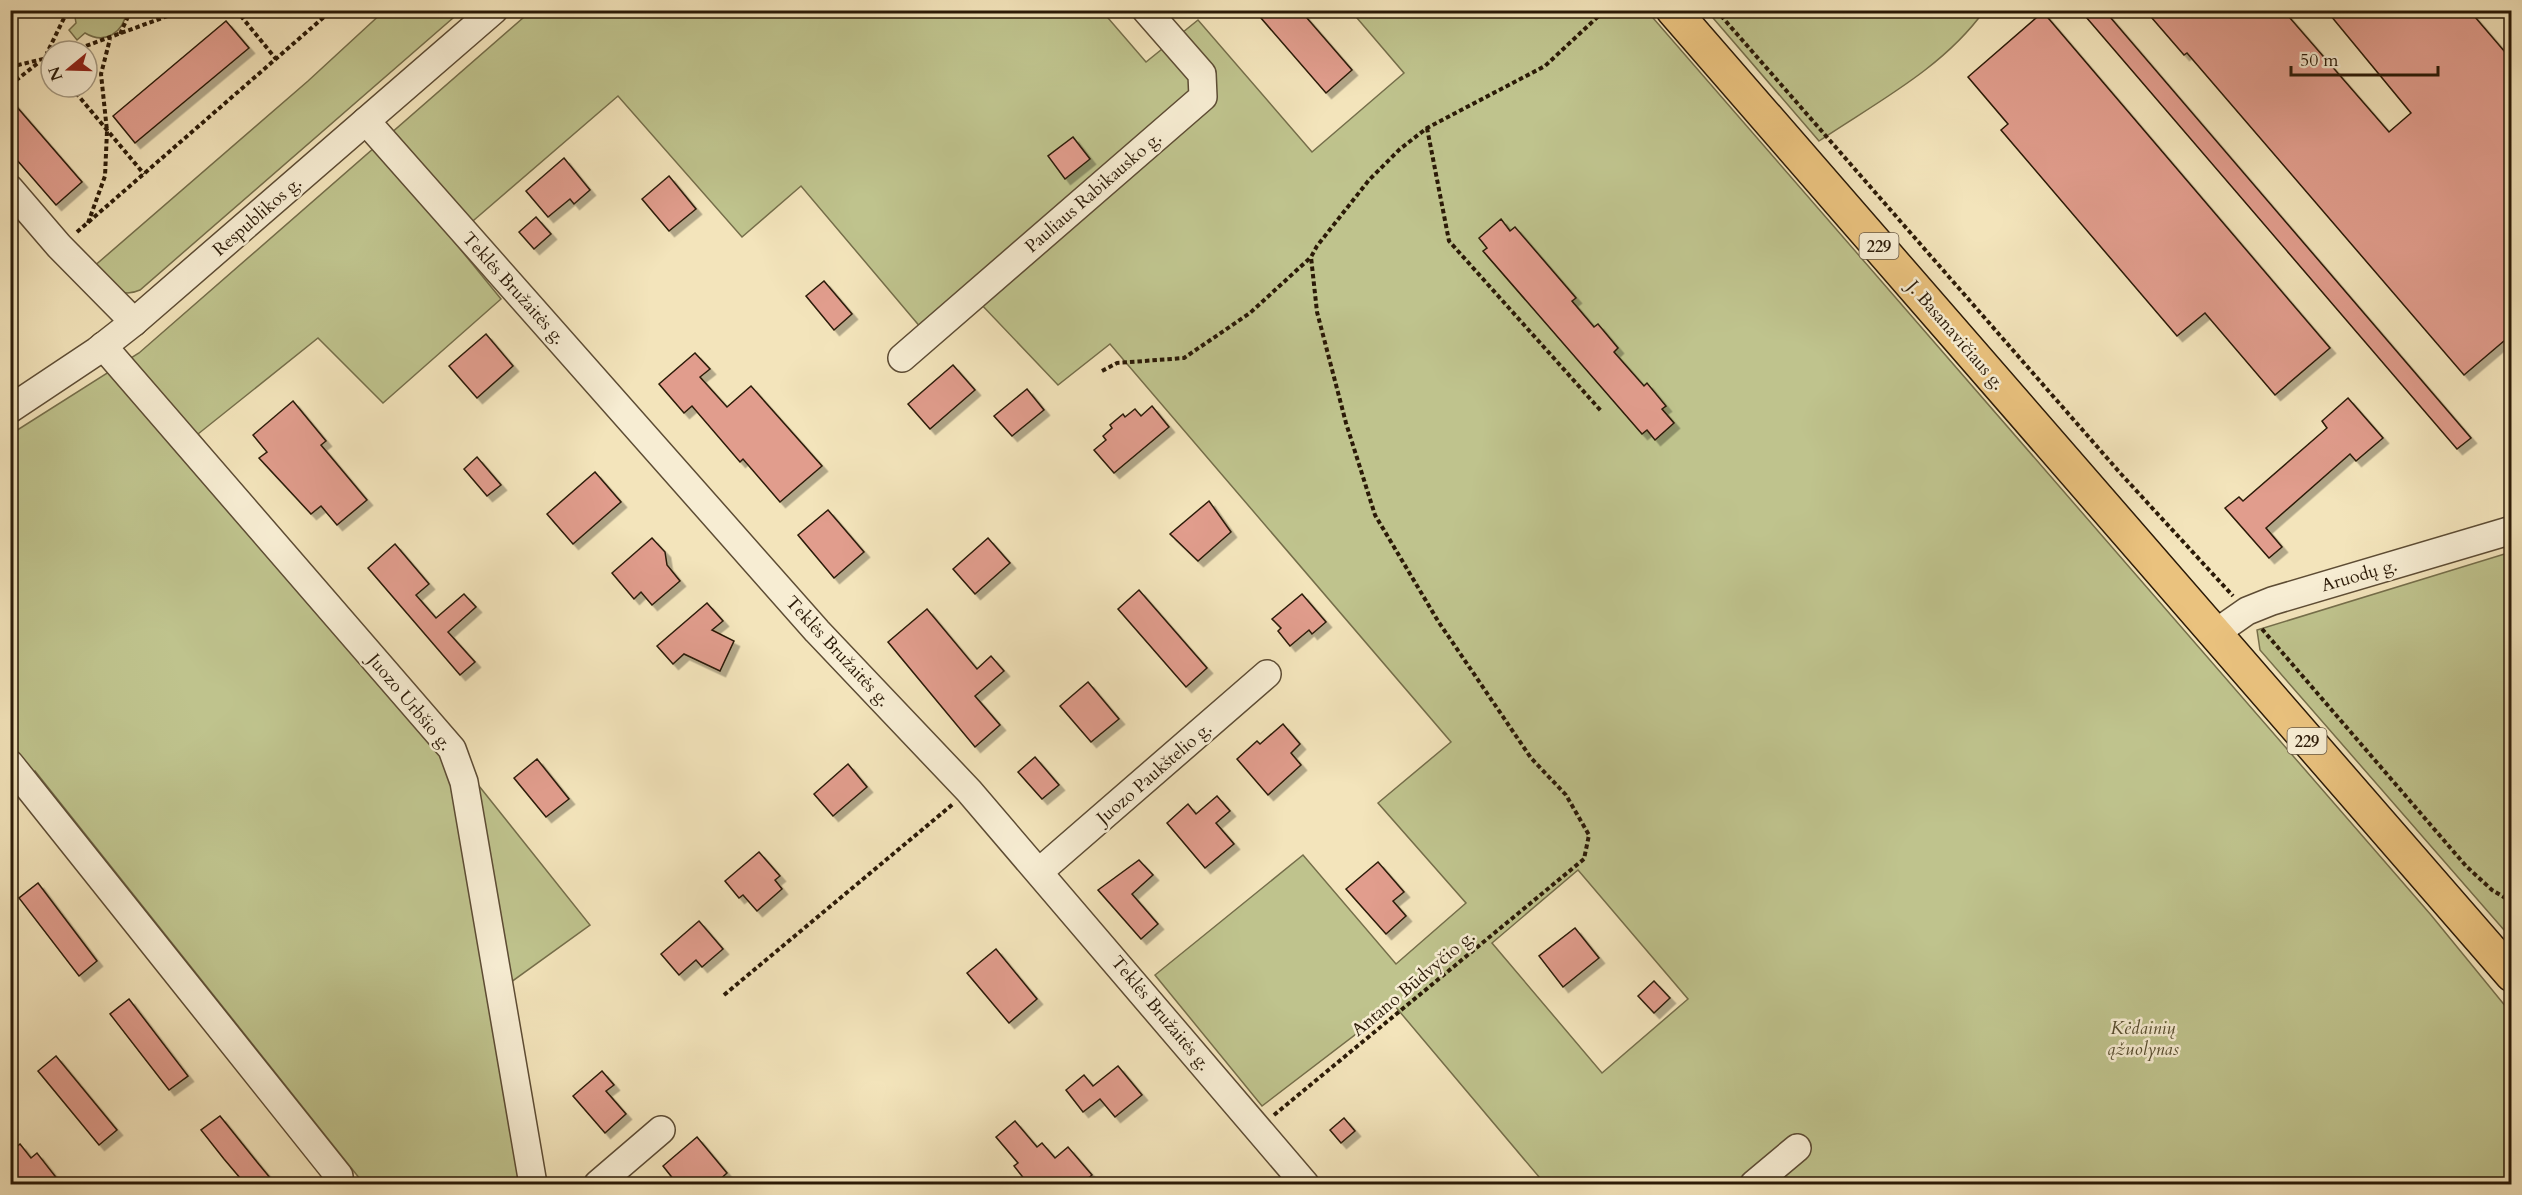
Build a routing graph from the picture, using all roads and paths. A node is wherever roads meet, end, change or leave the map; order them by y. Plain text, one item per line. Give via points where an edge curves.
1 (68, 10) edge
2 (131, 10) edge
3 (184, 10) edge
4 (236, 10) edge
5 (333, 10) edge
6 (494, 10) edge
7 (1146, 10) edge
8 (1605, 10) edge
9 (1672, 10) edge
10 (1716, 10) edge
11 (119, 35) junction
12 (55, 39) edge
13 (110, 39) junction
14 (99, 42) edge
15 (276, 59) junction
16 (39, 61) edge
17 (39, 63) edge
18 (10, 67) edge
19 (10, 85) edge
20 (81, 99) edge
21 (366, 121) junction
22 (1427, 128) junction
23 (107, 131) junction
24 (144, 174) junction
25 (10, 189) edge
26 (88, 224) junction
27 (59, 246) junction
28 (1311, 257) junction
29 (134, 322) junction
30 (103, 346) junction
31 (902, 358) dead end
32 (1102, 371) dead end
33 (10, 409) edge
34 (1602, 412) dead end
35 (2511, 530) edge
36 (2247, 611) junction
37 (2214, 634) junction
38 (1267, 674) dead end
39 (10, 764) edge
40 (969, 790) junction
41 (1040, 871) junction
42 (2511, 902) edge
43 (2511, 975) edge
44 (723, 995) dead end
45 (1259, 1128) junction
46 (661, 1130) dead end
47 (1797, 1148) dead end
48 (339, 1176) dead end
49 (533, 1185) edge
50 (598, 1185) edge
51 (1305, 1185) edge
52 (1754, 1185) edge

1 - 12 path
2 - 11 path
3 - 11 path
4 - 15 path
5 - 15 path
6 - 21 street, Respublikos g.
7 - 31 street, Pauliaus Rabikausko g. via 1202,74 1203,97
8 - 22 path via 1545,66
9 - 37 main road, J. Basanavičiaus g. / 229
10 - 36 path via 2121,474
11 - 13 path
13 - 14 path
13 - 23 path via 101,74
15 - 24 path
16 - 18 path
17 - 19 path
20 - 23 path
21 - 29 street, Respublikos g.
21 - 40 street, Teklės Bružaitės g. via 818,631
22 - 28 path via 1369,180
22 - 34 path via 1449,241
23 - 24 path
23 - 26 path via 105,176
24 - 26 path
25 - 27 street
26 - 27 path
27 - 29 street
28 - 32 path via 1250,313 1184,358 1118,363
28 - 45 path, Antano Būdvyčio g. via 1317,312 1375,515 1438,621 1531,758 1566,795 1589,836 1584,859
29 - 30 street, Respublikos g.
30 - 33 street, Respublikos g.
30 - 49 street, Juozo Urbšio g. via 452,748 464,782
35 - 36 street, Aruodų g.
36 - 37 street, Aruodų g.
36 - 42 path via 2466,866
37 - 43 main road, 229
38 - 41 street, Juozo Paukštelio g.
39 - 48 street
40 - 41 street, Teklės Bružaitės g.
40 - 44 path
41 - 45 street, Teklės Bružaitės g.
45 - 51 street, Teklės Bružaitės g.
46 - 50 street
47 - 52 street

